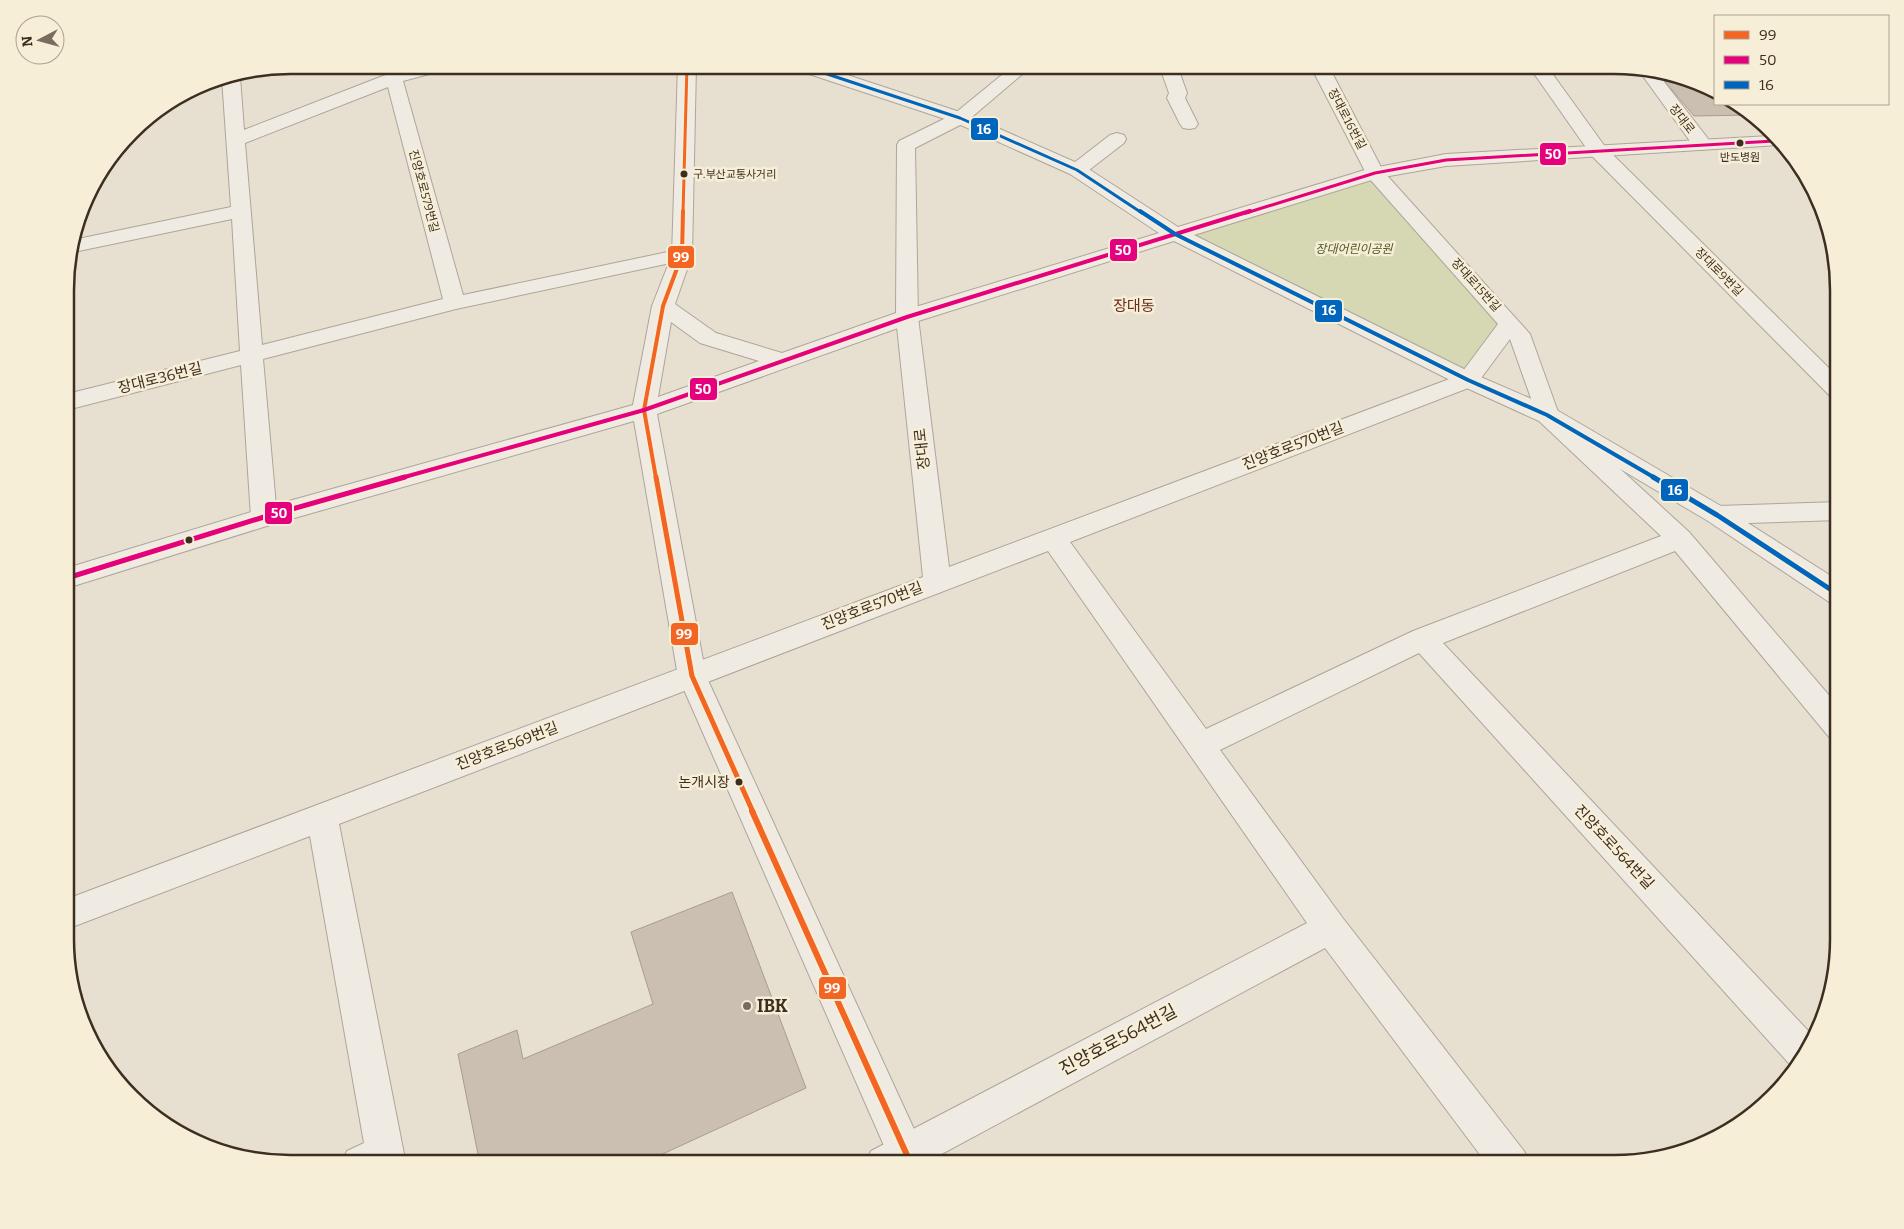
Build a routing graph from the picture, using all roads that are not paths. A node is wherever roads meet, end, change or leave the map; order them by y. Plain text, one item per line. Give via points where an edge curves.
1 (409, 74) edge
2 (687, 74) edge
3 (827, 74) edge
4 (1013, 74) edge
5 (1171, 74) edge
6 (1324, 74) edge
7 (1543, 74) edge
8 (1651, 77) edge
9 (394, 78) junction
10 (231, 82) edge
11 (960, 118) junction
12 (1189, 124) dead end
13 (236, 140) junction
14 (1117, 140) dead end
15 (1771, 141) edge
16 (1702, 144) junction
17 (1599, 152) junction
18 (1077, 170) junction
19 (1375, 173) junction
20 (241, 211) junction
21 (1175, 234) junction
22 (79, 245) edge
23 (682, 255) junction
24 (455, 303) junction
25 (663, 306) junction
26 (907, 317) junction
27 (1510, 323) junction
28 (253, 354) junction
29 (782, 361) junction
30 (1468, 380) junction
31 (1830, 384) edge
32 (74, 400) edge
33 (644, 410) junction
34 (1547, 415) junction
35 (1830, 511) edge
36 (1717, 516) junction
37 (264, 517) junction
38 (1053, 538) junction
39 (1680, 539) junction
40 (74, 576) edge
41 (937, 580) junction
42 (1830, 590) edge
43 (1423, 639) junction
44 (692, 676) junction
45 (1830, 718) edge
46 (1199, 746) junction
47 (322, 817) junction
48 (74, 911) edge
49 (1330, 928) junction
50 (1800, 1049) edge
51 (376, 1155) edge
52 (898, 1155) edge
53 (909, 1155) edge
54 (1505, 1155) edge

1 - 9 street
2 - 23 street
3 - 11 street
4 - 11 street
5 - 12 street via 1178,93 1176,98
6 - 19 street, 장대로16번길
7 - 17 street, 장대로9번길
8 - 16 street, 장대로
9 - 13 street
9 - 24 street, 진양호로579번길
10 - 13 street
11 - 18 street
11 - 26 street, 장대로 via 906,146
13 - 20 street
14 - 18 street
15 - 16 street, 장대로
16 - 17 street, 장대로
17 - 19 street, 장대로 via 1446,160
17 - 31 street, 장대로9번길
18 - 21 street
19 - 21 street, 장대로
19 - 27 street, 장대로15번길
20 - 22 street
20 - 28 street
21 - 26 street, 장대로
21 - 30 street
23 - 24 street
23 - 25 street
24 - 28 street
25 - 29 street via 708,338
25 - 33 street
26 - 29 street, 장대로
26 - 41 street, 장대로
27 - 30 street
27 - 34 street, 장대로15번길 via 1519,334
28 - 32 street, 장대로36번길
28 - 37 street
29 - 33 street, 장대로
30 - 34 street
30 - 38 street, 진양호로570번길
33 - 37 street, 장대로
33 - 44 street
34 - 36 street
34 - 39 street
35 - 36 street
36 - 42 street
37 - 40 street, 장대로
38 - 41 street, 진양호로570번길
38 - 46 street
39 - 43 street
39 - 45 street
41 - 44 street, 진양호로570번길
43 - 46 street
43 - 50 street, 진양호로564번길
44 - 47 street, 진양호로569번길
44 - 52 street
46 - 49 street
47 - 48 street, 진양호로569번길
47 - 51 street
49 - 53 street, 진양호로564번길
49 - 54 street

